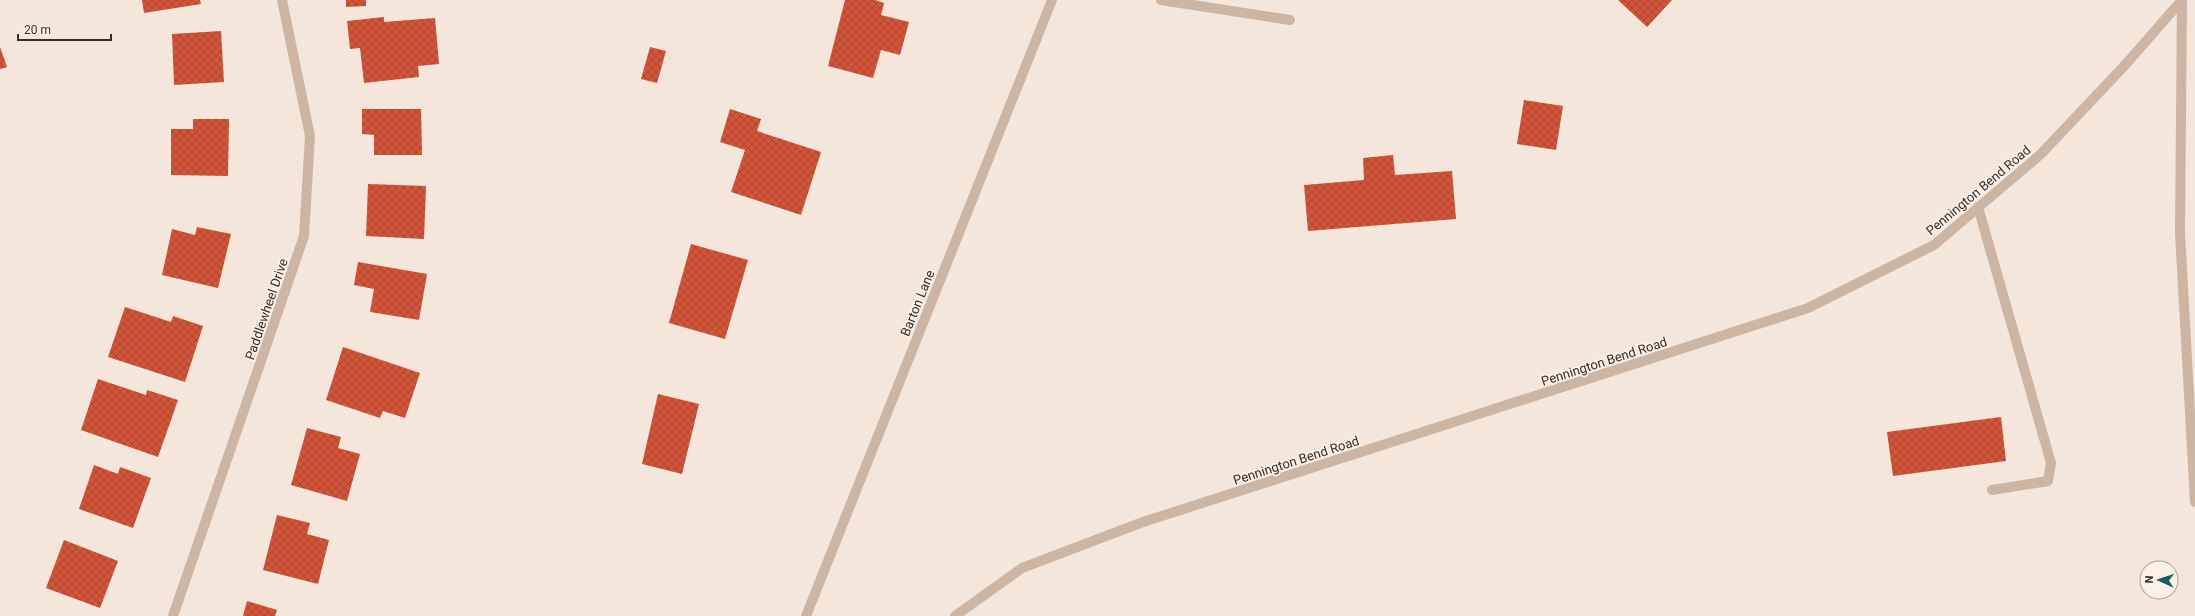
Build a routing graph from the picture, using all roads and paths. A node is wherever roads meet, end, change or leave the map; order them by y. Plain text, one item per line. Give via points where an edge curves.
1 (282, 0) edge
2 (1052, 0) edge
3 (1161, 0) edge
4 (2182, 0) edge
5 (1290, 20) dead end
6 (1978, 207) junction
7 (1992, 490) dead end
8 (2195, 502) edge
9 (173, 616) edge
10 (806, 616) edge
11 (955, 616) edge

1 - 9 street, Paddlewheel Drive via 310,136 304,236
2 - 10 street, Barton Lane
3 - 5 street
4 - 6 street, Pennington Bend Road via 2041,154
4 - 8 street via 2180,233
6 - 7 street via 2051,463 2048,481
6 - 11 street, Pennington Bend Road via 1934,245 1808,308 1143,522 1022,568

